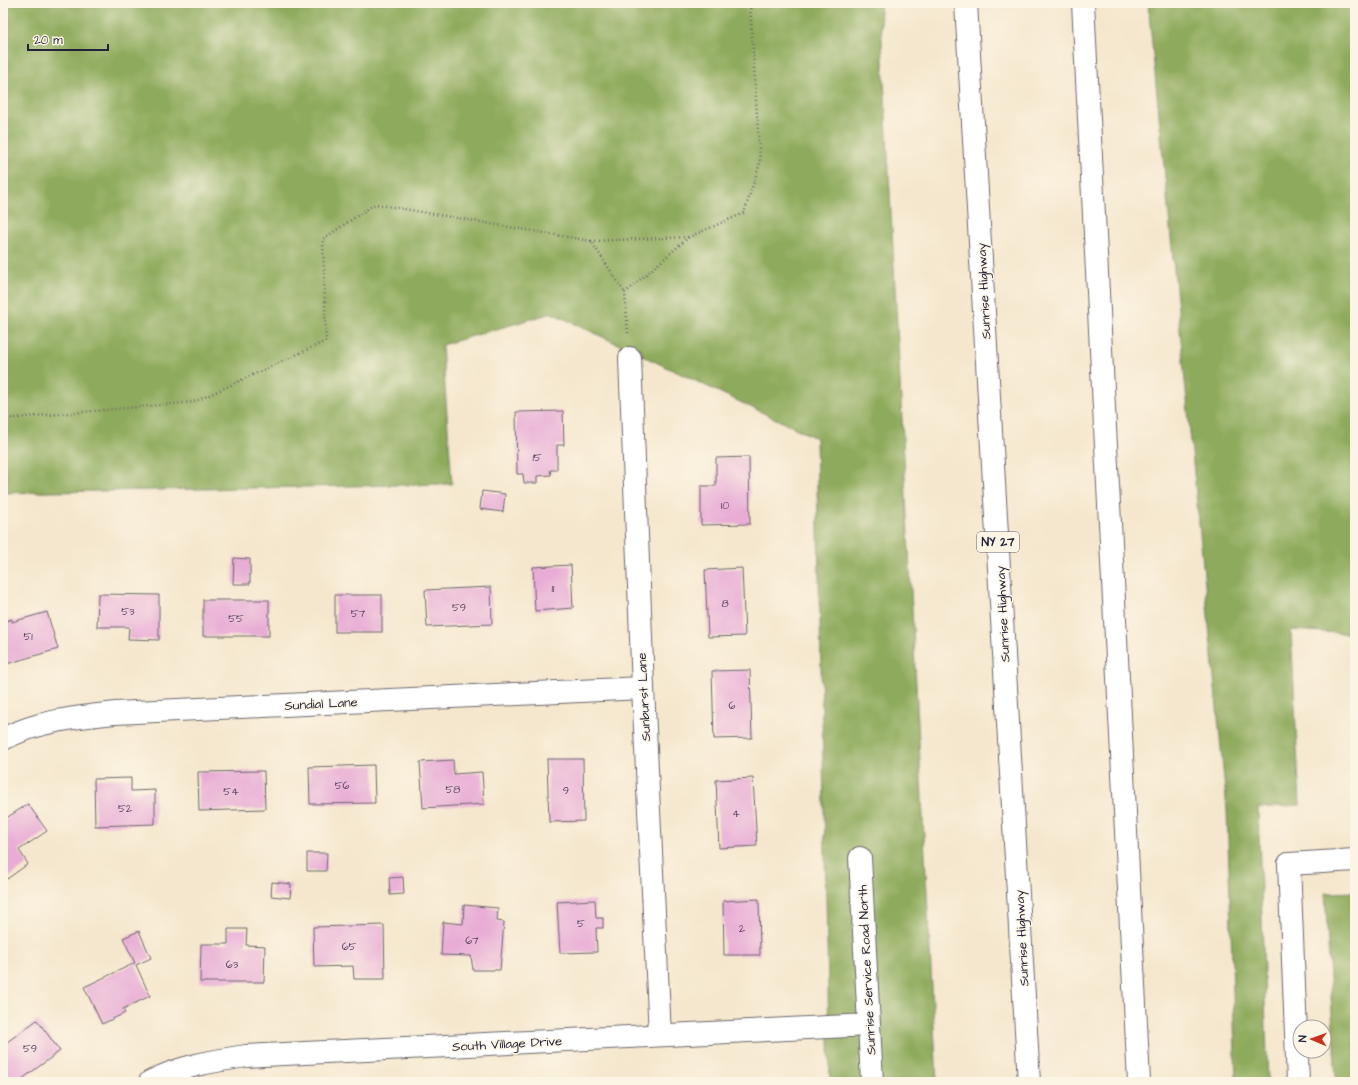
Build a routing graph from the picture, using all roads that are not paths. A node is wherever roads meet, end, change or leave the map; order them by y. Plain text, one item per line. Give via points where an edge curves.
1 (966, 3) edge
2 (1083, 3) edge
3 (630, 358) road end
4 (643, 688) junction
5 (3, 739) edge
6 (860, 858) dead end
7 (1355, 860) edge
8 (869, 1025) junction
9 (660, 1035) junction
10 (150, 1082) edge
11 (872, 1082) edge
12 (1029, 1082) edge
13 (1140, 1082) edge
14 (1298, 1082) edge

1 - 12 main road, Sunrise Highway / NY 27
2 - 13 main road
3 - 4 main road, Sunburst Lane
4 - 5 main road, Sundial Lane via 115,713 63,719
4 - 9 main road, Sunburst Lane
6 - 8 main road, Sunrise Service Road North
7 - 14 main road via 1289,864
8 - 9 main road, South Village Drive
8 - 11 main road, Sunrise Service Road North
9 - 10 main road, South Village Drive via 246,1056 204,1063

